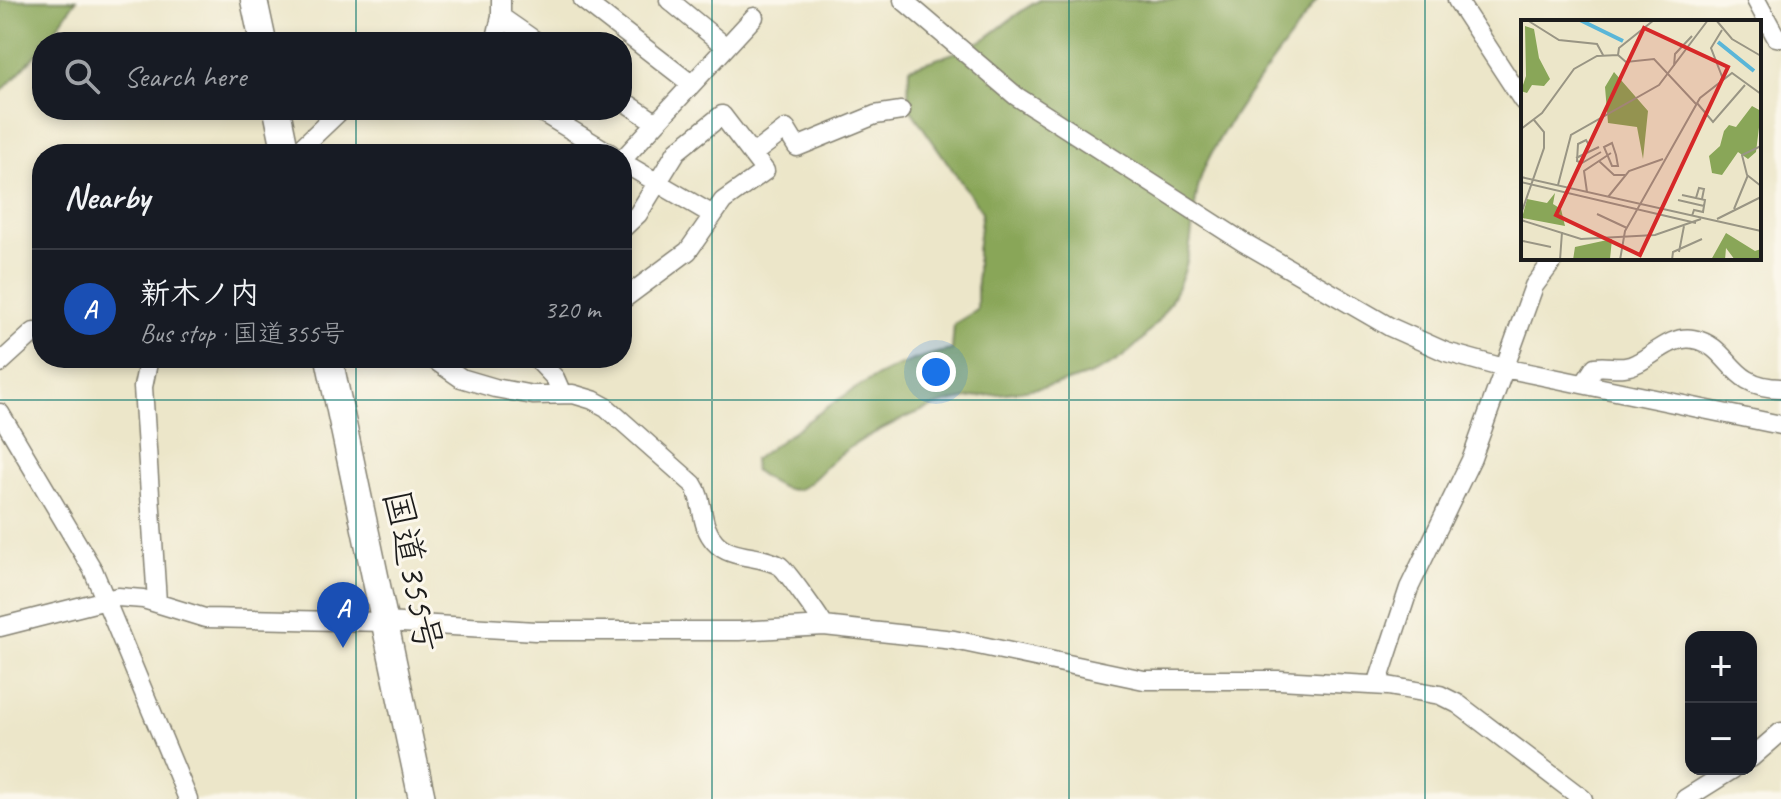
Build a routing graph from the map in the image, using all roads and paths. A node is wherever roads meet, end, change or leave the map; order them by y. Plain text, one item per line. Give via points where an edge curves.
1 (254, 0) edge
2 (583, 0) edge
3 (669, 0) edge
4 (903, 0) edge
5 (1457, 0) edge
6 (1756, 0) edge
7 (501, 9) edge
8 (754, 17) dead end
9 (261, 32) edge
10 (497, 32) edge
11 (526, 32) edge
12 (624, 32) edge
13 (632, 38) edge
14 (1781, 38) edge
15 (726, 47) junction
16 (690, 83) junction
17 (1521, 98) edge
18 (632, 107) edge
19 (901, 111) dead end
20 (280, 120) edge
21 (330, 120) edge
22 (556, 120) edge
23 (655, 122) junction
24 (582, 135) junction
25 (286, 144) edge
26 (305, 144) edge
27 (579, 144) edge
28 (596, 144) edge
29 (632, 149) edge
30 (753, 154) junction
31 (632, 168) edge
32 (657, 184) junction
33 (713, 215) junction
34 (632, 220) edge
35 (1554, 260) edge
36 (632, 293) edge
37 (32, 334) edge
38 (0, 363) edge
39 (147, 368) edge
40 (331, 368) edge
41 (449, 368) edge
42 (546, 368) edge
43 (1504, 368) junction
44 (1584, 384) junction
45 (1781, 388) edge
46 (562, 394) junction
47 (0, 413) edge
48 (1781, 425) edge
49 (107, 598) junction
50 (157, 602) junction
51 (385, 622) junction
52 (824, 626) junction
53 (0, 627) edge
54 (1377, 685) junction
55 (1781, 732) edge
56 (1757, 753) edge
57 (1723, 775) edge
58 (188, 799) edge
59 (422, 799) edge
60 (1583, 799) edge
61 (1685, 799) edge

1 - 9 highway
2 - 12 street
3 - 15 street
4 - 43 street via 1016,96 1243,242 1390,327 1446,352
5 - 17 street
6 - 14 street
7 - 10 street
7 - 11 street
8 - 15 street
13 - 16 street
15 - 16 street
16 - 23 street
18 - 23 street
19 - 30 street via 875,115 797,147 786,129
20 - 25 highway
21 - 26 street
22 - 24 street
23 - 29 street
24 - 27 street
24 - 28 street
30 - 32 street via 722,115 677,151
30 - 33 street via 765,171 731,194
31 - 32 street
32 - 33 street
32 - 34 street
33 - 36 street via 688,251
35 - 43 street via 1534,286
37 - 38 street
39 - 50 street via 143,387
40 - 51 highway, 国道355号
41 - 46 street via 473,382 533,395
42 - 46 street
43 - 44 street
43 - 54 street via 1472,458 1409,588
44 - 45 street via 1595,367 1628,367 1690,338 1710,344 1750,384
44 - 48 street
46 - 52 street via 583,396 606,407 693,484 714,541 722,549 783,568
47 - 49 street
49 - 50 street
49 - 53 street
49 - 58 street
50 - 51 street via 205,618
51 - 52 street via 535,631
51 - 59 highway, 国道355号
52 - 54 street via 954,640 1144,680
54 - 60 street via 1425,692 1458,704
55 - 56 street
57 - 61 street

